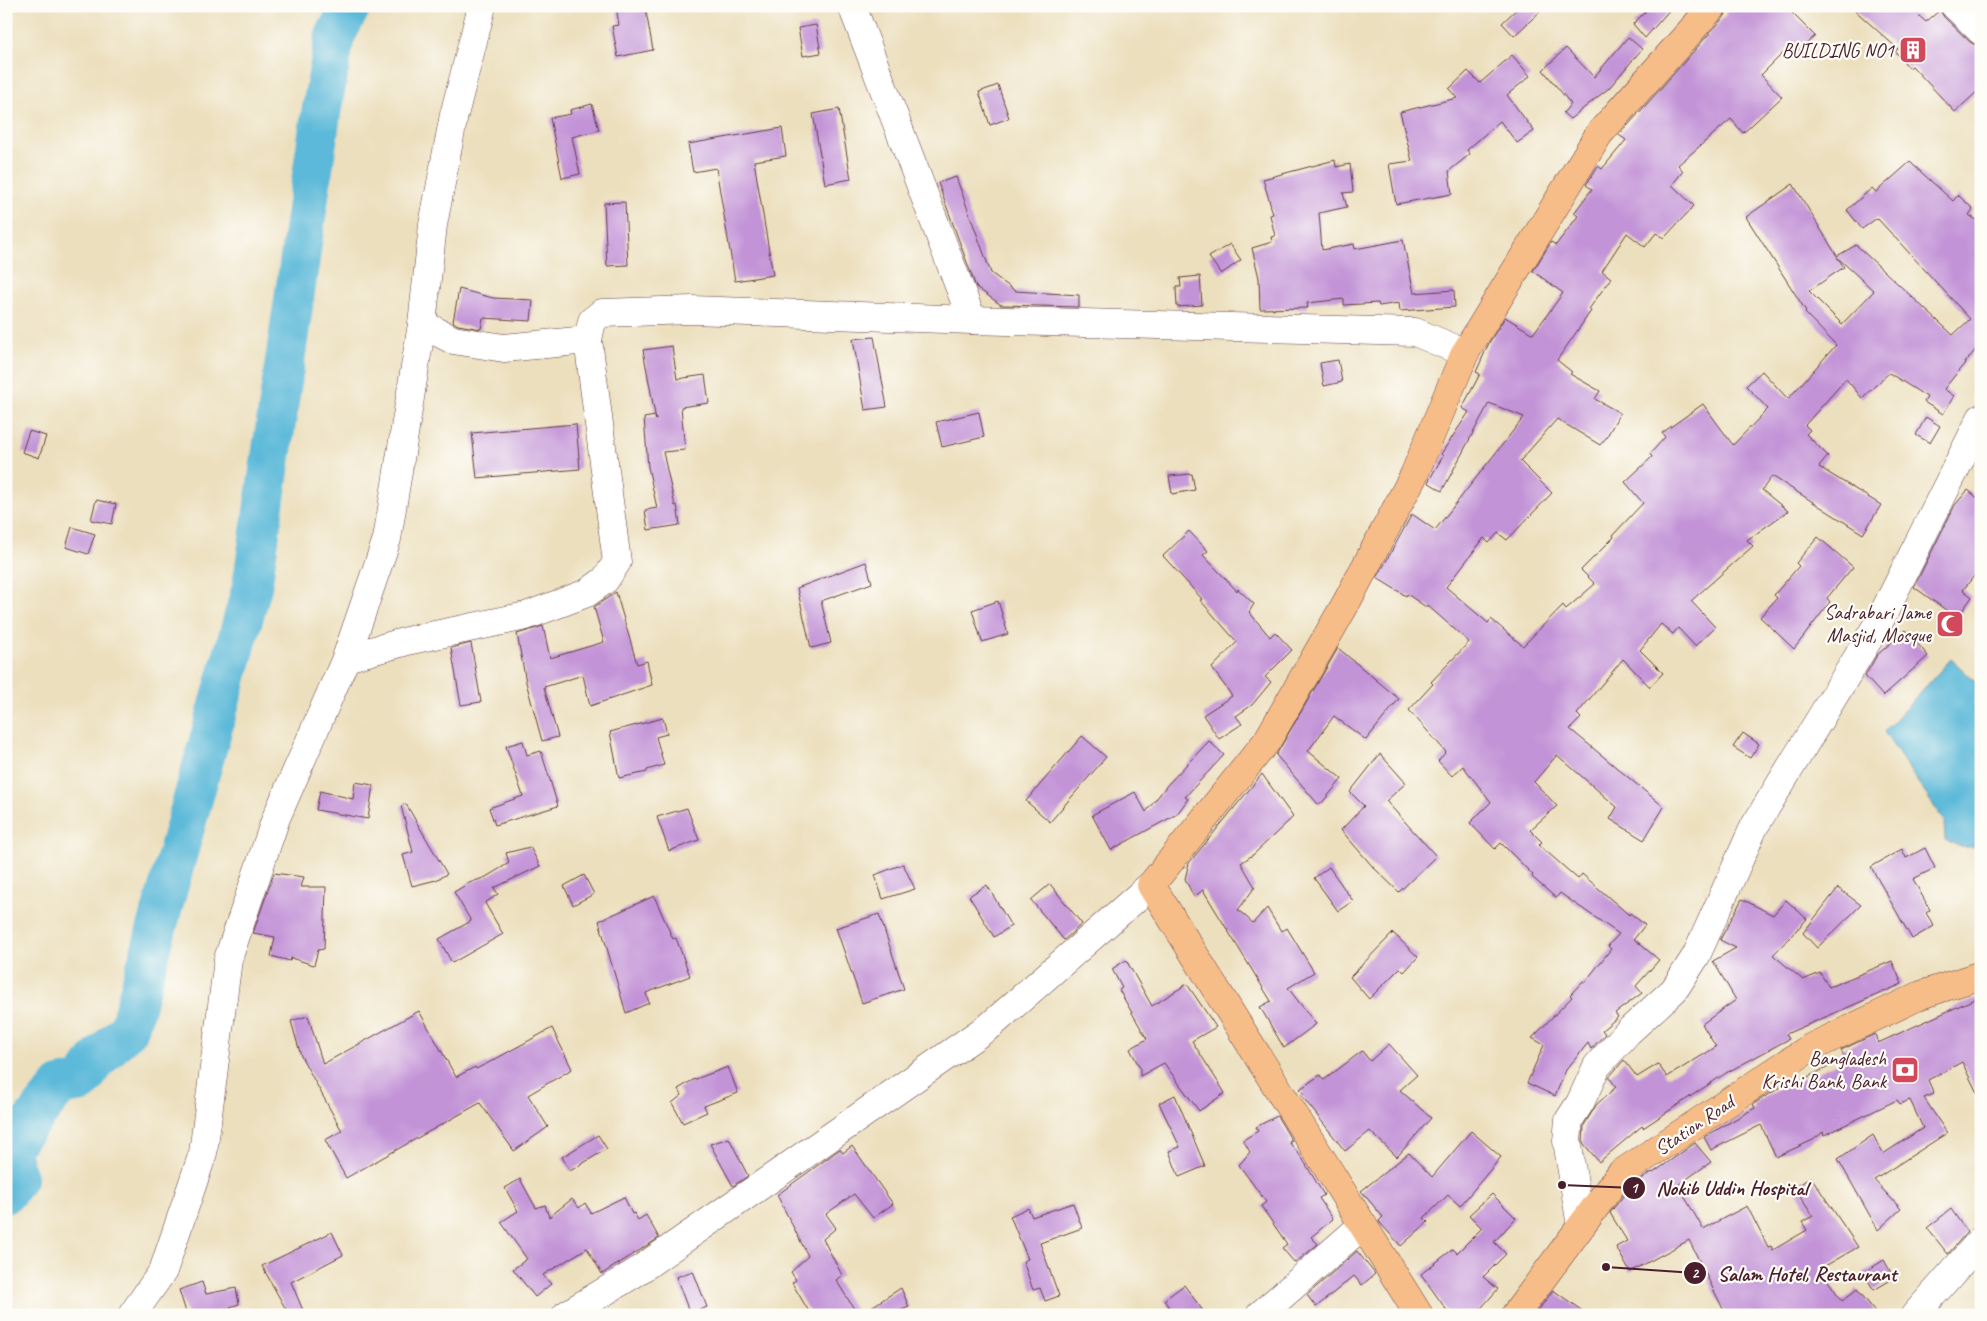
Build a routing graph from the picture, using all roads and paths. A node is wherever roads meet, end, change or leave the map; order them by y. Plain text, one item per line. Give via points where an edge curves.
1 (482, 6) edge
2 (852, 6) edge
3 (1713, 6) edge
4 (1955, 6) edge
5 (1981, 32) edge
6 (972, 320) junction
7 (422, 324) junction
8 (588, 340) junction
9 (1465, 353) junction
10 (1981, 418) edge
11 (346, 658) junction
12 (1151, 885) junction
13 (1981, 975) edge
14 (1363, 1225) junction
15 (1581, 1226) junction
16 (1981, 1240) edge
17 (132, 1315) edge
18 (566, 1315) edge
19 (1260, 1315) edge
20 (1419, 1315) edge
21 (1515, 1315) edge
22 (1915, 1315) edge

1 - 7 street via 454,114 433,225
2 - 6 street
3 - 9 main road via 1599,134
4 - 5 street
6 - 8 street via 692,310 602,313 592,321
6 - 9 street via 1416,332
7 - 8 street via 453,340 504,348
7 - 11 street via 387,539
8 - 11 street via 617,562 605,580 587,593 526,616 411,640
9 - 12 main road via 1414,474 1345,605 1267,741
10 - 15 street via 1878,622 1754,827 1696,956 1674,990 1597,1066 1569,1120 1567,1141
11 - 17 street via 276,818 228,959 203,1153 163,1271
12 - 14 main road
12 - 18 street via 990,1026 635,1273
13 - 15 main road, Station Road via 1921,996 1810,1048 1620,1174
14 - 19 street
14 - 20 main road
15 - 21 main road, Station Road
16 - 22 street

